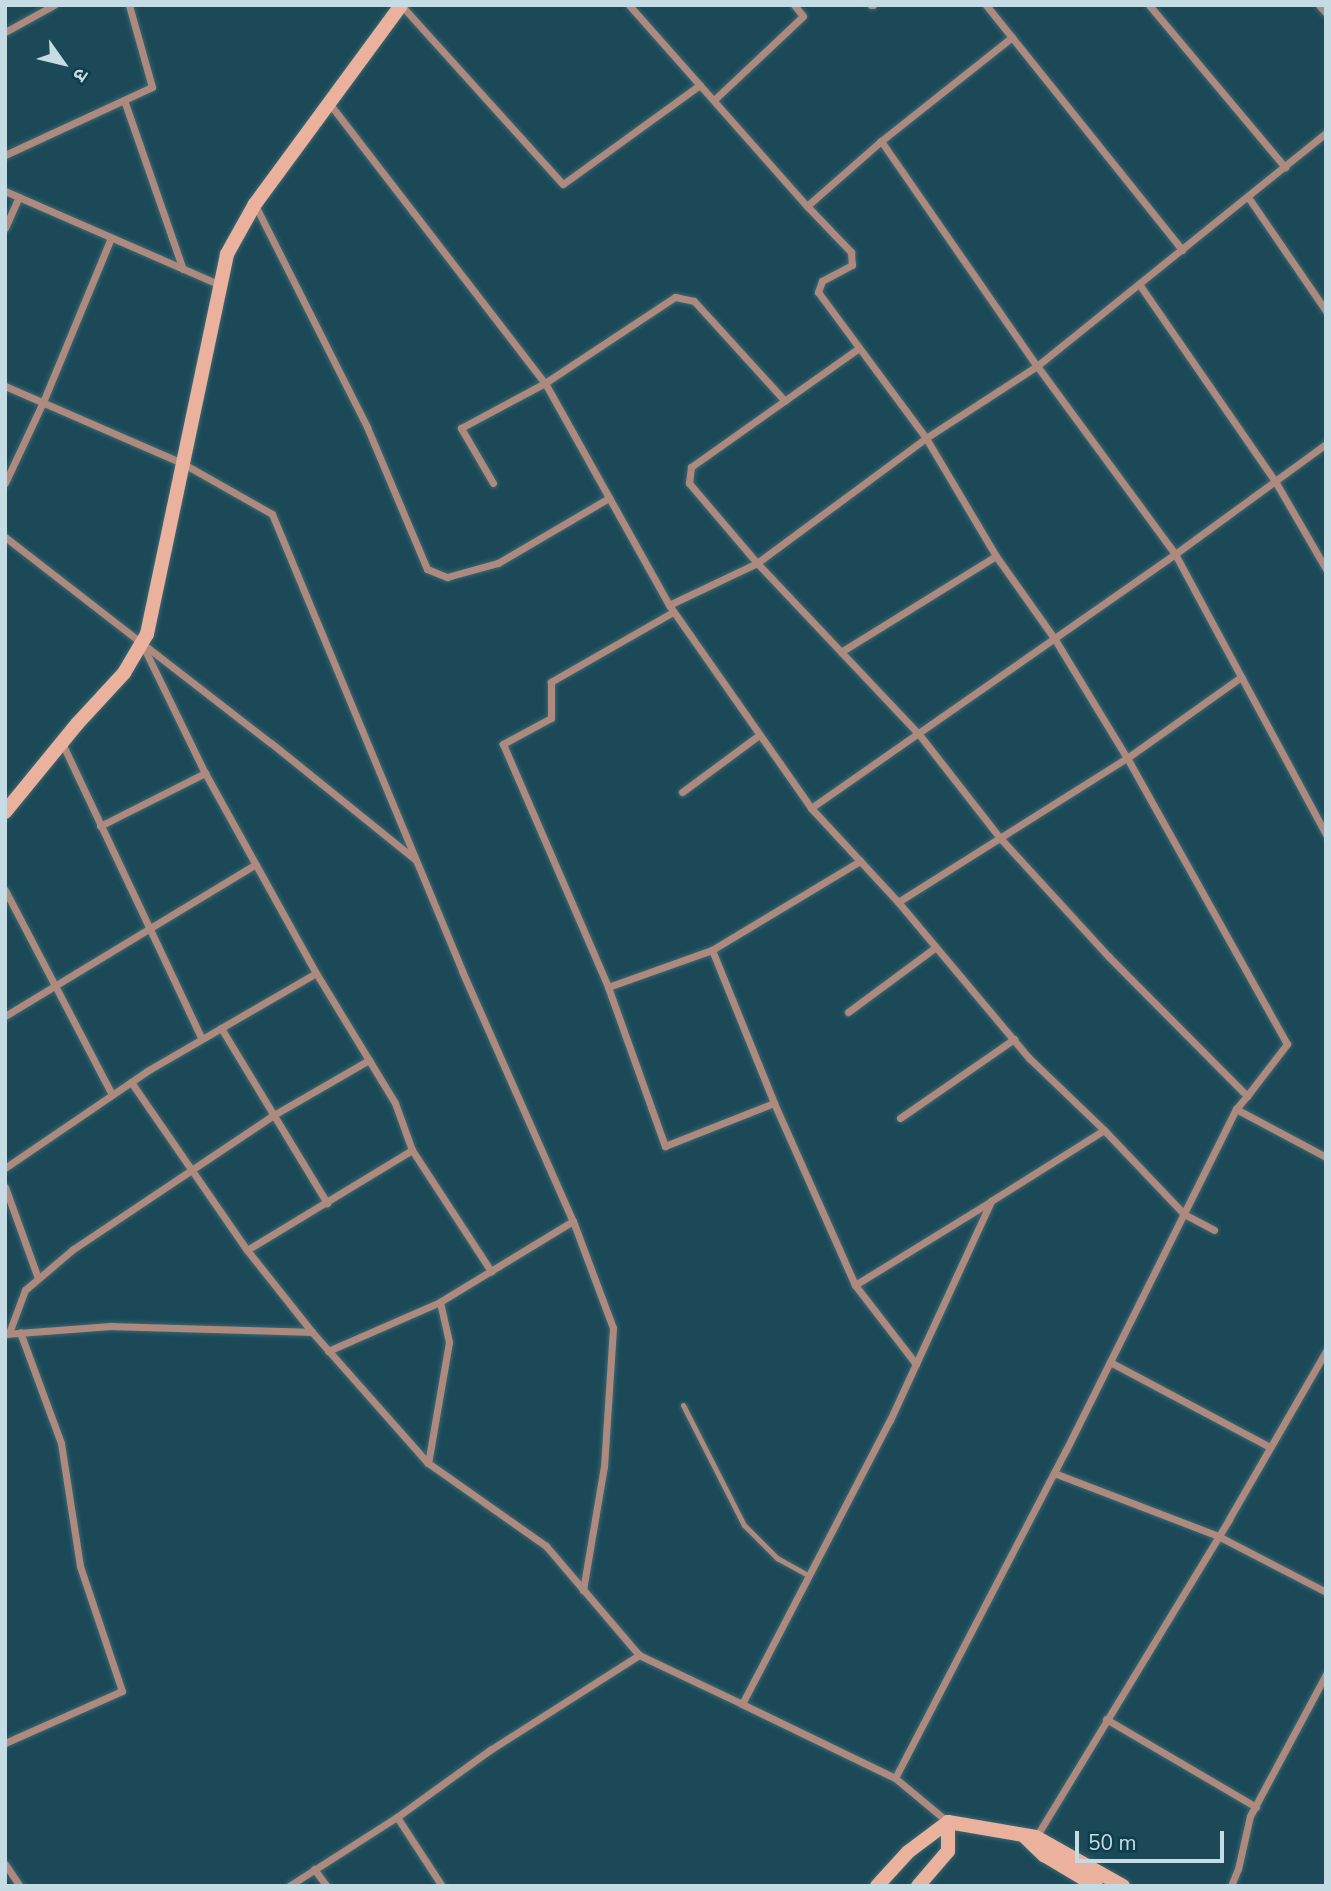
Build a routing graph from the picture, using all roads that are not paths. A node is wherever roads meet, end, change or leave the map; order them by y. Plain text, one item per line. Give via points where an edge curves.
1 (54, 5) edge
2 (129, 5) edge
3 (401, 5) edge
4 (629, 5) edge
5 (794, 5) edge
6 (986, 5) edge
7 (1149, 5) edge
8 (1319, 5) edge
9 (1326, 13) edge
10 (5, 32) edge
11 (1012, 37) junction
12 (700, 85) junction
13 (124, 100) junction
14 (714, 100) junction
15 (329, 102) junction
16 (1326, 133) edge
17 (880, 141) junction
18 (5, 155) edge
19 (1285, 167) junction
20 (5, 191) edge
21 (19, 197) junction
22 (1248, 197) junction
23 (255, 204) junction
24 (807, 206) junction
25 (5, 228) edge
26 (111, 238) junction
27 (1182, 250) junction
28 (183, 269) junction
29 (1139, 284) junction
30 (220, 285) junction
31 (1326, 311) edge
32 (859, 348) junction
33 (1037, 366) junction
34 (545, 383) junction
35 (5, 386) edge
36 (785, 401) junction
37 (43, 402) junction
38 (926, 438) junction
39 (1326, 444) edge
40 (182, 463) junction
41 (1275, 481) junction
42 (5, 482) edge
43 (493, 483) dead end
44 (609, 498) junction
45 (5, 537) edge
46 (1175, 554) junction
47 (996, 556) junction
48 (757, 563) junction
49 (1326, 569) edge
50 (671, 609) junction
51 (1054, 638) junction
52 (141, 643) junction
53 (841, 652) junction
54 (1241, 677) junction
55 (918, 733) junction
56 (759, 735) junction
57 (62, 743) junction
58 (1127, 758) junction
59 (205, 773) junction
60 (682, 792) dead end
61 (811, 808) junction
62 (1326, 811) edge
63 (5, 812) edge
64 (1316, 816) junction
65 (100, 826) junction
66 (1326, 835) edge
67 (1000, 838) junction
68 (415, 859) junction
69 (860, 861) junction
70 (256, 864) junction
71 (5, 890) edge
72 (898, 902) junction
73 (150, 930) junction
74 (936, 947) junction
75 (712, 950) junction
76 (316, 974) junction
77 (52, 986) junction
78 (608, 987) junction
79 (848, 1012) dead end
80 (5, 1016) edge
81 (221, 1028) junction
82 (1014, 1039) junction
83 (202, 1040) junction
84 (369, 1060) junction
85 (131, 1082) junction
86 (112, 1095) junction
87 (1247, 1096) junction
88 (774, 1102) junction
89 (1236, 1109) junction
90 (272, 1116) junction
91 (900, 1118) dead end
92 (1104, 1130) junction
93 (412, 1150) junction
94 (1326, 1157) edge
95 (6, 1167) edge
96 (190, 1170) junction
97 (5, 1187) edge
98 (991, 1201) junction
99 (327, 1203) junction
100 (1184, 1214) junction
101 (573, 1221) junction
102 (1214, 1230) dead end
103 (247, 1250) junction
104 (491, 1271) junction
105 (38, 1278) junction
106 (855, 1285) junction
107 (440, 1302) junction
108 (6, 1331) edge
109 (20, 1332) junction
110 (312, 1332) junction
111 (328, 1351) junction
112 (1326, 1351) edge
113 (1110, 1362) junction
114 (916, 1364) junction
115 (683, 1405) dead end
116 (1270, 1447) junction
117 (428, 1463) junction
118 (1054, 1473) junction
119 (1218, 1536) junction
120 (809, 1576) junction
121 (583, 1590) junction
122 (1326, 1592) edge
123 (639, 1655) junction
124 (1326, 1675) edge
125 (741, 1704) junction
126 (1106, 1719) junction
127 (5, 1743) edge
128 (895, 1778) junction
129 (1256, 1807) junction
130 (397, 1817) junction
131 (948, 1822) junction
132 (1021, 1833) junction
133 (1036, 1837) junction
134 (5, 1864) edge
135 (314, 1869) junction
136 (20, 1886) edge
137 (289, 1886) edge
138 (327, 1886) edge
139 (442, 1886) edge
140 (877, 1886) edge
141 (918, 1886) edge
142 (1096, 1886) edge
143 (1123, 1886) edge
144 (1231, 1886) edge

1 - 10 street
2 - 13 street via 152,87
3 - 12 street via 563,184
3 - 15 street
4 - 12 street
5 - 14 street via 803,16
6 - 11 street
7 - 19 street
8 - 9 street
11 - 17 street
11 - 27 street
12 - 14 street
13 - 18 street
13 - 28 street
14 - 24 street
15 - 23 street
15 - 34 street
16 - 19 street
17 - 24 street
17 - 33 street
19 - 22 street
20 - 21 street
21 - 25 street
21 - 26 street
22 - 27 street
22 - 31 street
23 - 30 street via 227,254
23 - 44 street via 367,427 427,569 447,577 498,563
24 - 32 street via 851,252 852,265 822,281 818,292
26 - 28 street
26 - 37 street
27 - 29 street
28 - 30 street
29 - 33 street
29 - 41 street
30 - 40 street
32 - 36 street
32 - 38 street
33 - 38 street
33 - 46 street
34 - 36 street via 675,297 694,301
34 - 43 street via 461,428
34 - 44 street
35 - 37 street
36 - 48 street via 691,467 689,483
37 - 40 street
37 - 42 street
38 - 47 street
38 - 48 street
39 - 41 street
40 - 52 street via 147,634
40 - 68 street via 272,514
41 - 46 street
41 - 49 street
44 - 50 street
45 - 52 street
46 - 51 street
46 - 54 street
47 - 51 street
47 - 53 street
48 - 50 street
48 - 53 street
50 - 56 street
50 - 78 street via 551,682 551,718 503,744
51 - 55 street
51 - 58 street
52 - 57 street via 124,673
52 - 59 street
52 - 68 street
53 - 55 street
54 - 58 street
54 - 64 street
55 - 61 street
55 - 67 street
56 - 60 street
56 - 61 street
57 - 63 street
57 - 65 street
58 - 67 street
58 - 87 street via 1287,1044
59 - 65 street
59 - 70 street
61 - 69 street
62 - 64 street
64 - 66 street
65 - 73 street
67 - 72 street
67 - 87 street via 1109,957
68 - 101 street
69 - 72 street
69 - 75 street
70 - 73 street
70 - 76 street
71 - 77 street
72 - 74 street
73 - 77 street
73 - 83 street
74 - 79 street
74 - 82 street
75 - 78 street
75 - 88 street
76 - 81 street
76 - 84 street
77 - 80 street
77 - 86 street
78 - 88 street via 665,1146
81 - 83 street
81 - 90 street
82 - 91 street
82 - 92 street
83 - 85 street
84 - 90 street
84 - 93 street via 395,1103
85 - 86 street
85 - 96 street
86 - 95 street
87 - 89 street
88 - 106 street
89 - 94 street
89 - 100 street
90 - 96 street
90 - 99 street
92 - 98 street
92 - 100 street
93 - 99 street
93 - 104 street
96 - 103 street
96 - 105 street
97 - 105 street
98 - 106 street
98 - 114 street
99 - 103 street
100 - 102 street
100 - 113 street
101 - 104 street
101 - 121 street via 613,1328 604,1466
103 - 110 street
104 - 107 street
105 - 108 street via 24,1290
106 - 114 street
107 - 111 street
107 - 117 street via 449,1342
108 - 109 street
109 - 110 street via 111,1326
109 - 127 street via 61,1443 80,1566 122,1691
110 - 111 street
111 - 117 street
112 - 116 street
113 - 116 street
113 - 118 street
114 - 120 street
115 - 120 lane via 744,1525 777,1558
116 - 119 street
117 - 121 street via 546,1546
118 - 119 street
118 - 128 street
119 - 122 street
119 - 126 street
120 - 125 street
121 - 123 street
123 - 125 street
123 - 130 street
124 - 129 street
125 - 128 street
126 - 129 street
126 - 133 street
128 - 131 street
129 - 144 street
130 - 135 street
130 - 139 street
131 - 132 street
131 - 140 street via 908,1852
131 - 141 street via 948,1851
132 - 133 street
132 - 142 street via 1044,1855
133 - 143 street
134 - 136 street
135 - 137 street
135 - 138 street

